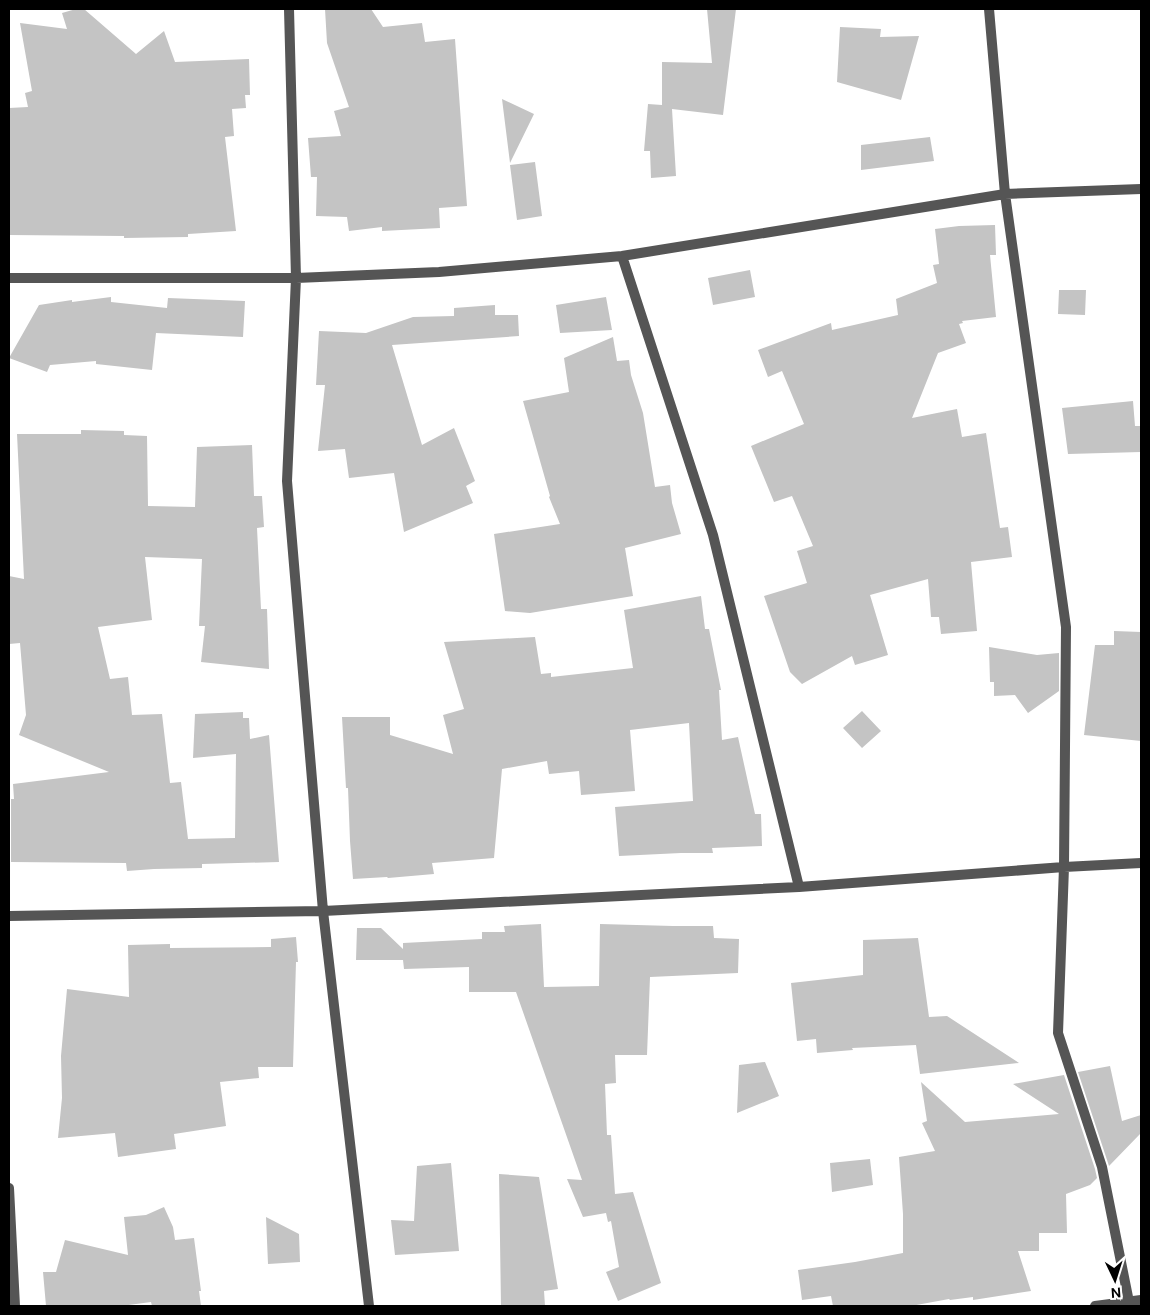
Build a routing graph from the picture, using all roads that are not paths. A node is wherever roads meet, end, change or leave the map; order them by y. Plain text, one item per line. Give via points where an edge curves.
1 (289, 9) edge
2 (989, 9) edge
3 (1141, 189) edge
4 (1005, 194) junction
5 (622, 256) junction
6 (9, 278) edge
7 (296, 278) junction
8 (1141, 863) edge
9 (1064, 867) junction
10 (799, 887) junction
11 (323, 911) junction
12 (9, 916) edge
13 (9, 1188) edge
14 (1141, 1300) edge
15 (1130, 1304) edge
16 (14, 1306) edge
17 (369, 1306) edge
18 (1095, 1306) edge

1 - 7 street
2 - 4 street
3 - 4 street
4 - 5 street
4 - 9 street via 1066,627
5 - 7 street via 439,272
5 - 10 street via 713,535
6 - 7 street
7 - 11 street via 287,481
8 - 9 street
9 - 10 street
9 - 15 street via 1058,1033 1102,1167
10 - 11 street
11 - 12 street
11 - 17 street
13 - 16 street
14 - 15 street
15 - 18 street

